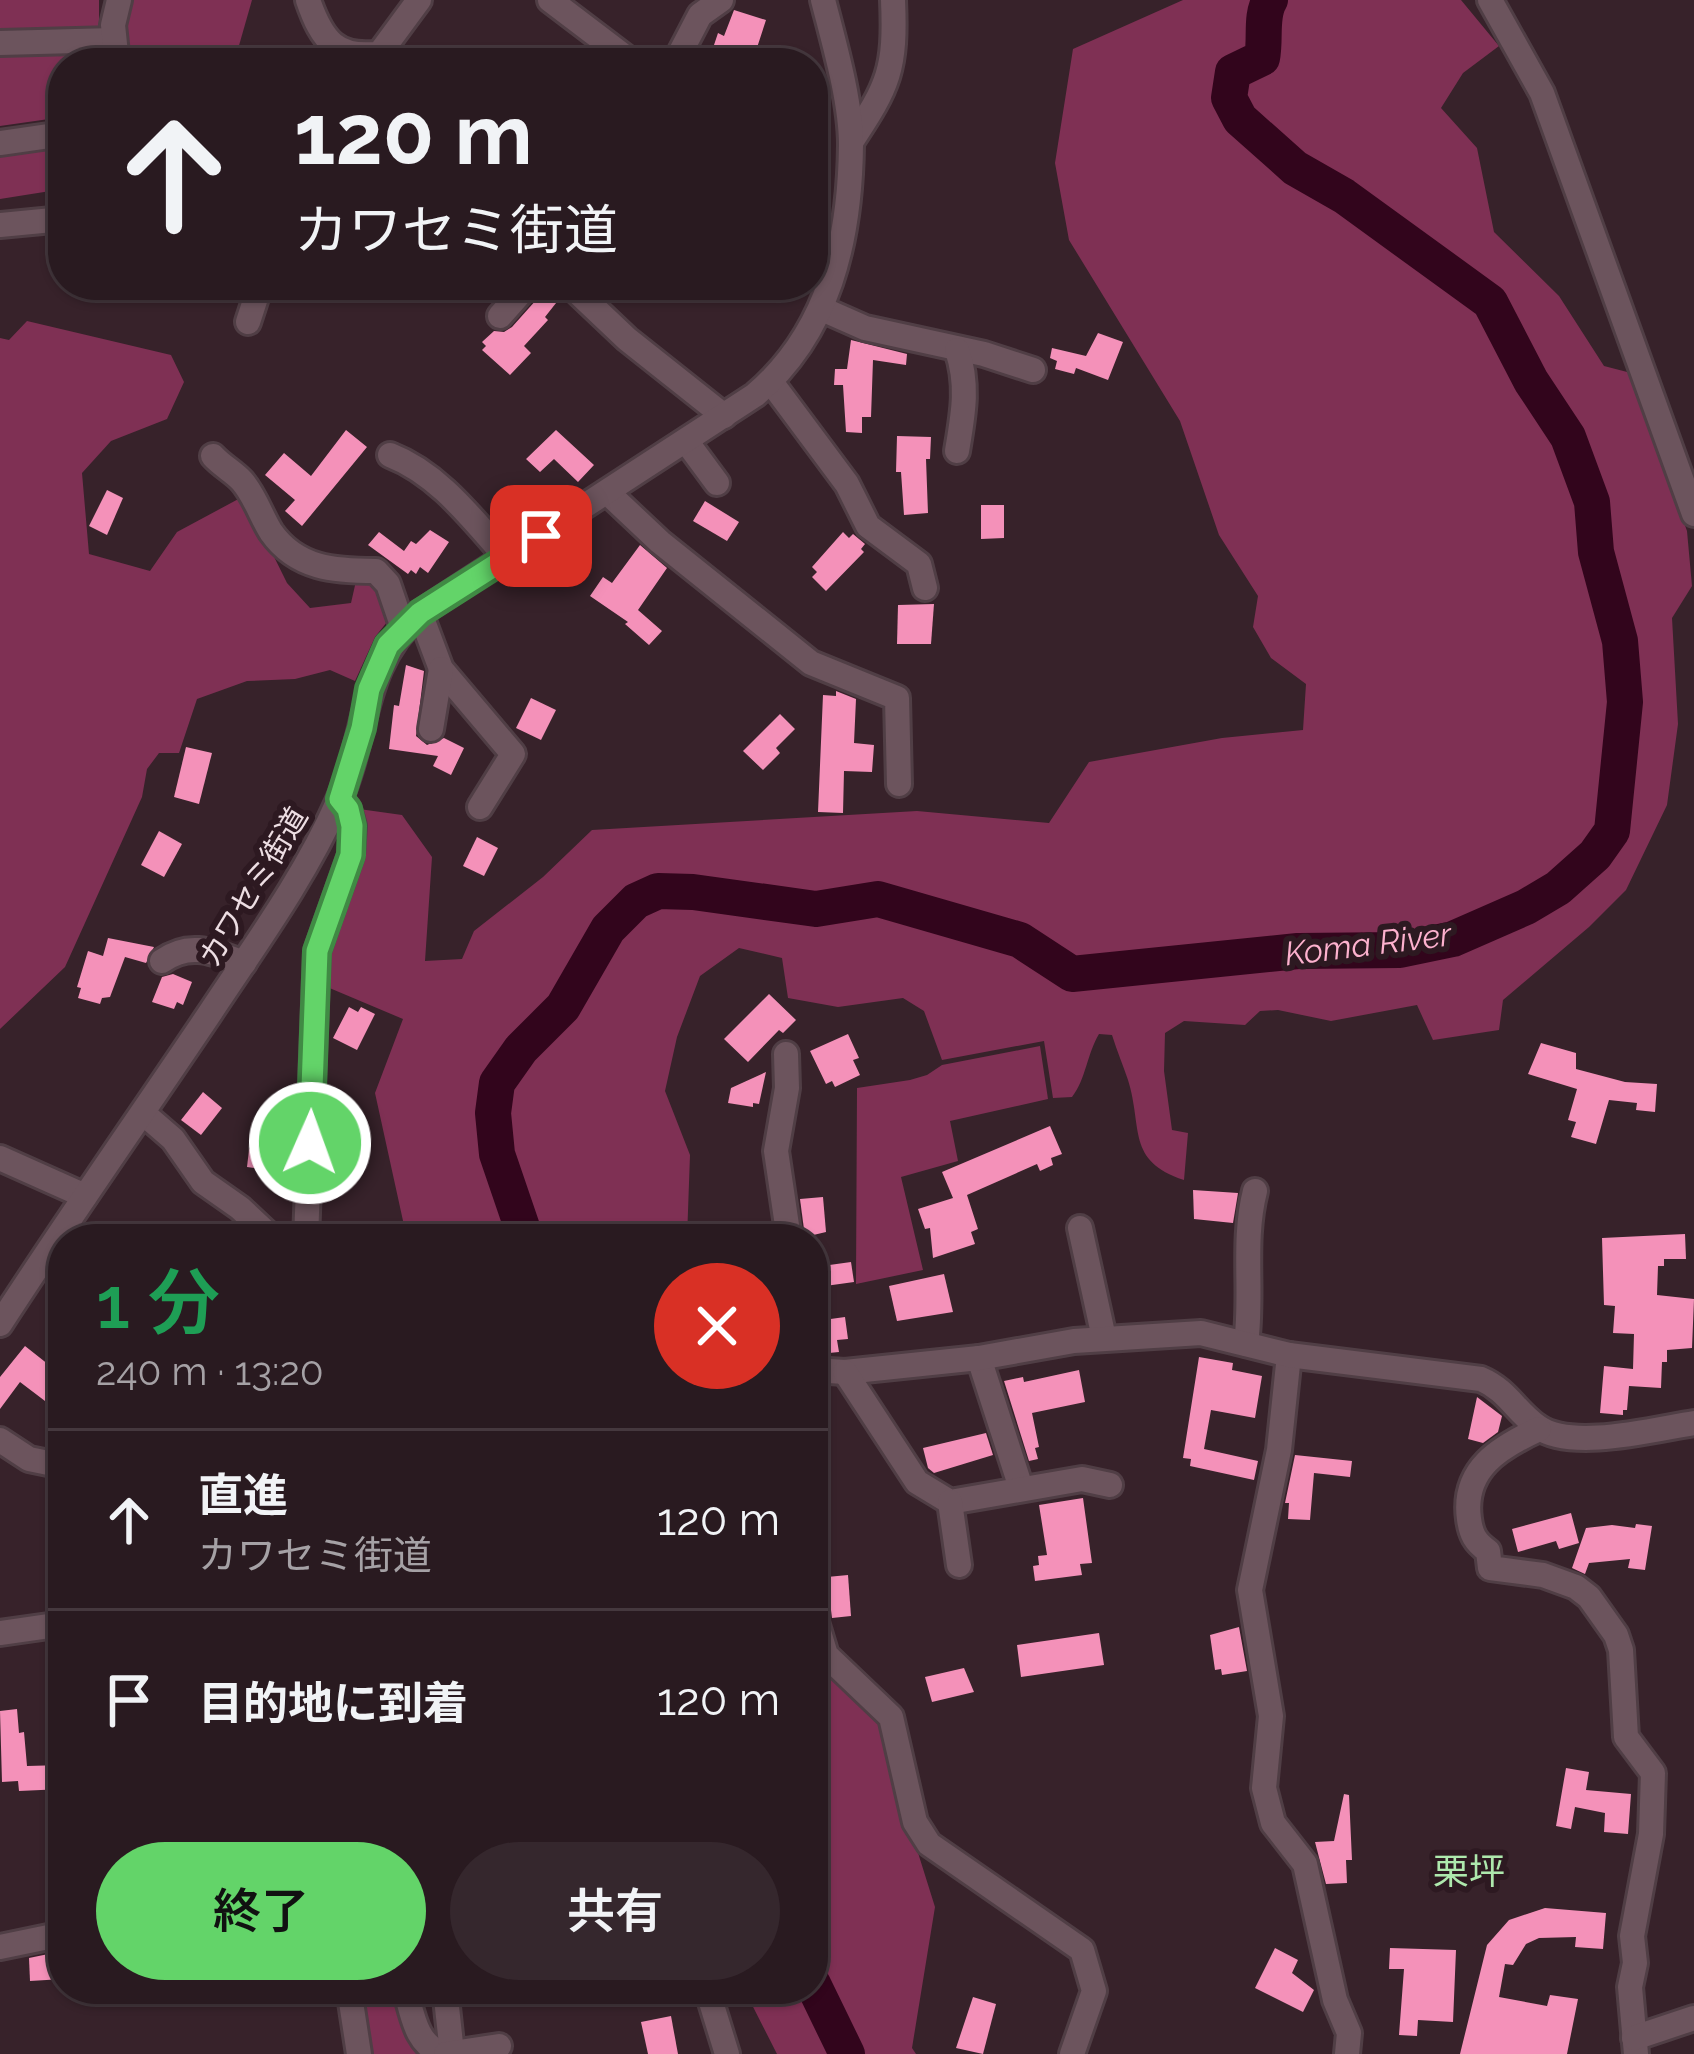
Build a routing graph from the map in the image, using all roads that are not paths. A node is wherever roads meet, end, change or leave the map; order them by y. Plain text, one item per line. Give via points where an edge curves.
1 (118, 0) edge
2 (308, 0) edge
3 (419, 0) edge
4 (550, 0) edge
5 (721, 0) edge
6 (823, 0) edge
7 (893, 0) edge
8 (1490, 0) edge
9 (0, 43) edge
10 (64, 48) edge
11 (115, 48) edge
12 (340, 48) edge
13 (384, 48) edge
14 (613, 48) edge
15 (683, 48) edge
16 (48, 136) edge
17 (851, 142) junction
18 (0, 143) edge
19 (48, 220) edge
20 (0, 224) edge
21 (828, 288) edge
22 (255, 300) edge
23 (512, 300) edge
24 (586, 300) edge
25 (825, 300) edge
26 (822, 309) junction
27 (500, 316) dead end
28 (248, 322) dead end
29 (957, 350) junction
30 (1034, 370) dead end
31 (771, 382) junction
32 (724, 416) junction
33 (686, 441) junction
34 (957, 451) dead end
35 (390, 455) dead end
36 (213, 456) dead end
37 (717, 483) dead end
38 (608, 494) junction
39 (1694, 514) edge
40 (508, 558) junction
41 (925, 588) dead end
42 (411, 621) junction
43 (441, 669) junction
44 (431, 729) dead end
45 (899, 784) dead end
46 (340, 799) junction
47 (480, 807) dead end
48 (161, 961) dead end
49 (244, 963) junction
50 (786, 1054) dead end
51 (143, 1113) junction
52 (0, 1158) edge
53 (1255, 1191) dead end
54 (85, 1196) junction
55 (66, 1224) edge
56 (257, 1224) edge
57 (307, 1224) edge
58 (786, 1224) edge
59 (1080, 1228) dead end
60 (48, 1252) edge
61 (7, 1314) edge
62 (1104, 1338) junction
63 (1246, 1344) junction
64 (1289, 1355) junction
65 (979, 1358) junction
66 (828, 1371) edge
67 (845, 1372) junction
68 (1694, 1423) edge
69 (1539, 1429) junction
70 (0, 1440) edge
71 (48, 1463) edge
72 (1110, 1485) dead end
73 (1021, 1488) junction
74 (950, 1502) junction
75 (959, 1565) dead end
76 (48, 1626) edge
77 (0, 1633) edge
78 (828, 1657) edge
79 (48, 1937) edge
80 (0, 1947) edge
81 (351, 2004) edge
82 (409, 2004) edge
83 (445, 2004) edge
84 (711, 2004) edge
85 (1694, 2018) edge
86 (499, 2046) dead end
87 (1635, 2046) edge
88 (358, 2054) edge
89 (447, 2054) edge
90 (728, 2054) edge
91 (1072, 2054) edge
92 (1347, 2054) edge

1 - 11 street
2 - 12 street
3 - 13 street
4 - 14 street
5 - 15 street via 700,15
6 - 17 street, カワセミ街道
7 - 17 street via 891,70
8 - 39 street via 1542,93
9 - 10 street
16 - 18 street
17 - 21 street, カワセミ街道
19 - 20 street
22 - 28 street
23 - 27 street
24 - 32 street
25 - 26 street, カワセミ街道
26 - 29 street
26 - 31 street, カワセミ街道
29 - 30 street
29 - 34 street via 966,400
31 - 32 street, カワセミ街道
31 - 41 street via 847,484 868,526 919,564
32 - 33 street, カワセミ街道
33 - 37 street
33 - 38 street, カワセミ街道
35 - 40 street via 443,490
36 - 42 street via 240,478 287,551 335,571 376,571
38 - 40 street, カワセミ街道
38 - 45 street via 811,663 897,698
40 - 42 street, カワセミ街道
42 - 43 street
42 - 46 street, カワセミ街道 via 377,666
43 - 44 street
43 - 47 street via 513,754
46 - 49 street, カワセミ街道
46 - 57 street via 352,826 351,855 317,951
48 - 49 street via 193,947
49 - 51 street, カワセミ街道
50 - 58 street via 776,1150
51 - 54 street, カワセミ街道
51 - 56 street via 202,1182
52 - 54 street
53 - 63 street via 1246,1232
54 - 55 street, カワセミ街道
59 - 62 street
60 - 61 street, カワセミ街道
62 - 63 street via 1201,1334
62 - 65 street
63 - 64 street
64 - 69 street via 1481,1379 1508,1394
64 - 92 street via 1280,1450 1250,1590 1271,1716 1266,1807 1305,1864 1334,2000 1349,2033
65 - 67 street
65 - 73 street
66 - 67 street
67 - 74 street via 917,1482
68 - 69 street via 1606,1437
69 - 87 street via 1480,1467 1471,1486 1471,1532 1488,1551 1490,1568 1543,1574 1589,1597 1621,1650 1627,1737 1654,1774 1632,1936
70 - 71 street
72 - 73 street via 1082,1479
73 - 74 street
74 - 75 street
76 - 77 street
78 - 91 street via 891,1717 915,1822 929,1844 1082,1950 1094,1990
79 - 80 street
81 - 88 street
82 - 89 street via 419,2037
83 - 89 street
84 - 90 street
85 - 87 street
86 - 89 street

